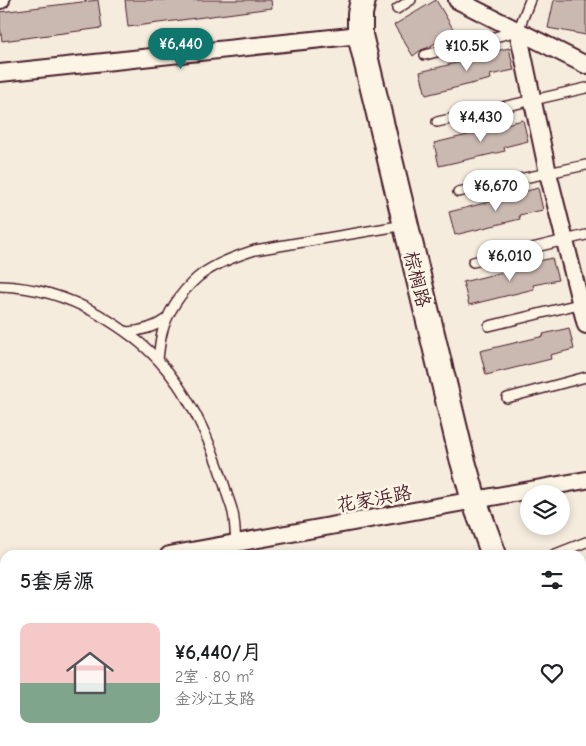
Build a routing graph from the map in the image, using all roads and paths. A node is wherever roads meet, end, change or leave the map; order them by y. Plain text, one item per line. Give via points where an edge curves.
1 (363, 0) edge
2 (411, 0) edge
3 (457, 0) edge
4 (530, 0) edge
5 (397, 9) dead end
6 (518, 31) junction
7 (360, 35) junction
8 (425, 55) dead end
9 (586, 65) edge
10 (0, 73) edge
11 (586, 88) edge
12 (532, 100) junction
13 (437, 122) dead end
14 (586, 165) edge
15 (548, 173) junction
16 (458, 192) dead end
17 (405, 225) junction
18 (586, 235) edge
19 (565, 240) junction
20 (474, 262) dead end
21 (0, 286) edge
22 (583, 303) edge
23 (166, 319) junction
24 (586, 324) edge
25 (489, 326) dead end
26 (127, 332) junction
27 (158, 359) junction
28 (586, 377) edge
29 (506, 398) dead end
30 (586, 480) edge
31 (474, 500) junction
32 (586, 542) edge
33 (236, 543) junction
34 (197, 550) edge
35 (492, 550) edge
36 (566, 550) edge

1 - 7 street, 棕榈路
2 - 5 lane
3 - 6 street
4 - 6 lane
6 - 8 lane
6 - 9 street
6 - 12 street
7 - 10 street
7 - 17 street, 棕榈路
11 - 12 lane
12 - 13 lane
12 - 15 street
14 - 15 lane
15 - 16 lane
15 - 19 street
17 - 23 lane via 236,256 197,277
17 - 31 street, 棕榈路
18 - 19 lane
19 - 20 lane
19 - 22 street
21 - 26 lane via 55,295 91,310
22 - 24 street
22 - 25 lane
23 - 26 lane via 149,329
23 - 27 lane
26 - 27 lane
27 - 33 lane via 183,392 217,462 233,513
28 - 29 lane
30 - 31 street, 花家浜路
31 - 33 street, 花家浜路
31 - 35 street, 棕榈路
32 - 36 lane
33 - 34 street, 花家浜路

